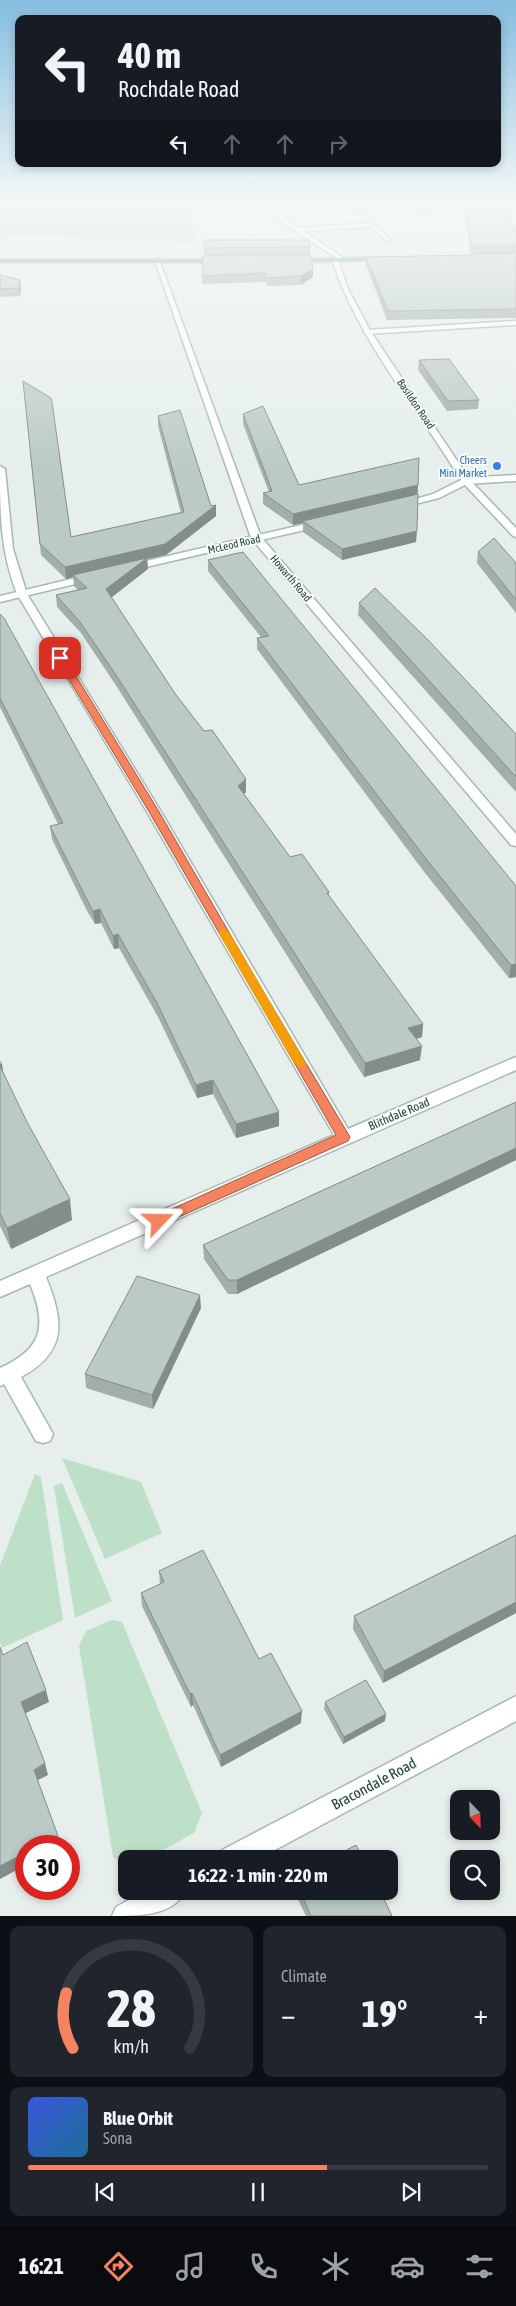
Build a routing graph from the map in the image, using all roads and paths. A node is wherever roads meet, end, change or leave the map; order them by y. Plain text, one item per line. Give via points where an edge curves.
1 (167, 290) edge
2 (345, 290) edge
3 (516, 323) edge
4 (367, 332) junction
5 (0, 469) edge
6 (516, 478) edge
7 (466, 482) junction
8 (384, 508) edge
9 (330, 521) edge
10 (516, 534) edge
11 (256, 538) junction
12 (22, 594) junction
13 (0, 599) edge
14 (516, 842) edge
15 (516, 1063) edge
16 (344, 1137) junction
17 (35, 1274) junction
18 (0, 1289) edge
19 (5, 1375) edge
20 (43, 1434) dead end
21 (516, 1708) edge
22 (248, 1850) edge
23 (155, 1900) edge
24 (125, 1916) edge

1 - 11 street, Howarth Road
2 - 4 street, Basildon Road
3 - 4 street
4 - 7 street, Basildon Road
5 - 12 street via 4,531 13,575
6 - 7 street
7 - 8 street via 436,496
7 - 10 street, Basildon Road
9 - 11 street, McLeod Road
11 - 12 street, McLeod Road
11 - 14 street, Howarth Road
12 - 13 street, McLeod Road
12 - 16 street via 153,810
15 - 16 street, Blithdale Road
16 - 17 street, Blithdale Road
17 - 18 street, Blithdale Road
17 - 19 street via 51,1320 46,1339 37,1354
19 - 20 street
21 - 22 street, Bracondale Road
23 - 24 street

